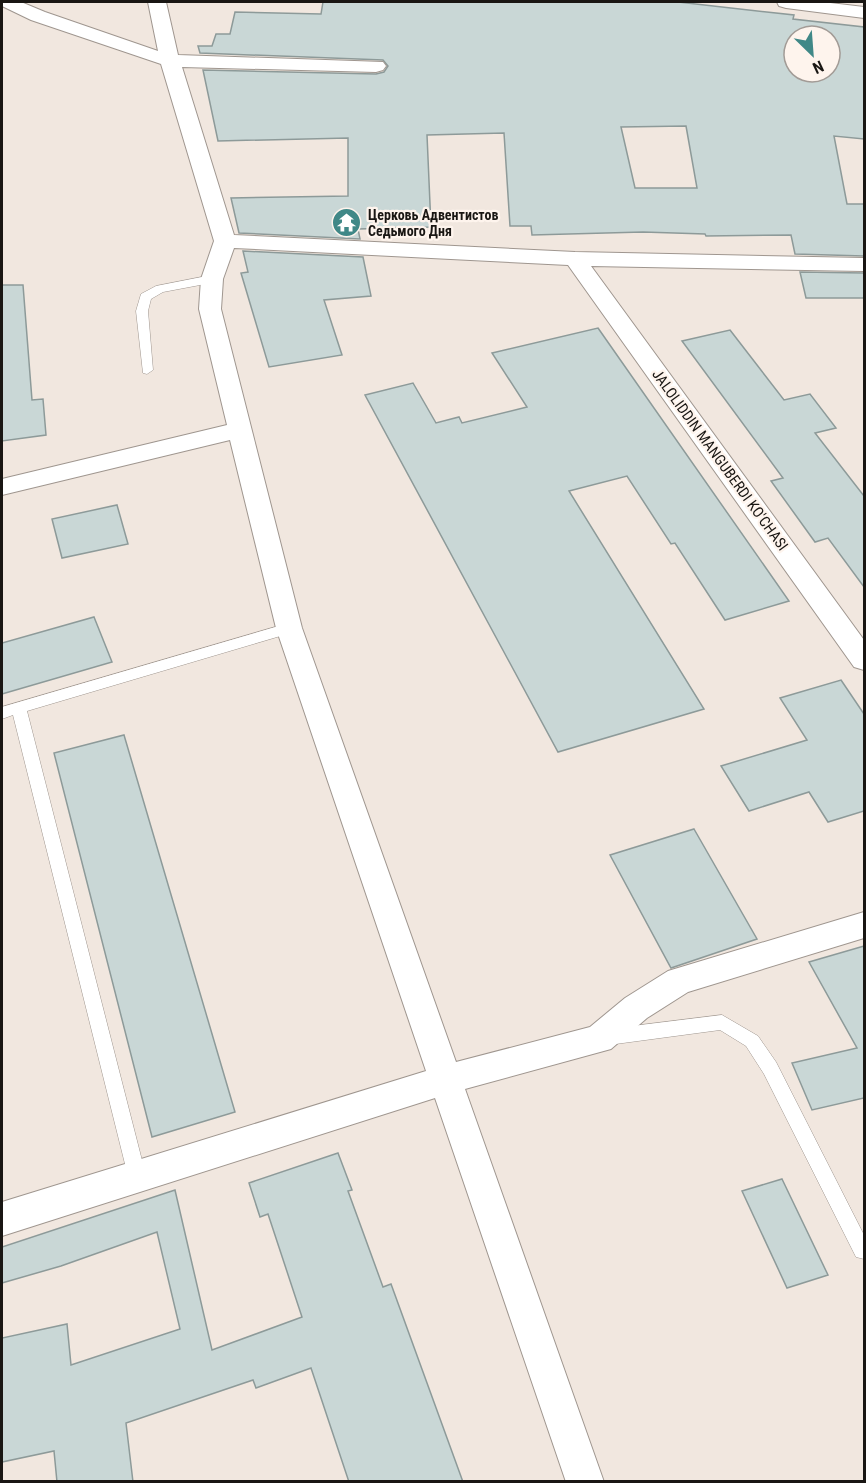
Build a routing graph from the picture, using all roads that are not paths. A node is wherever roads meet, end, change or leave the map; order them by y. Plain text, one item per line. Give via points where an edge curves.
1 (8, 2) edge
2 (157, 2) edge
3 (786, 2) edge
4 (864, 13) edge
5 (170, 62) junction
6 (376, 66) dead end
7 (225, 241) junction
8 (575, 259) junction
9 (864, 264) edge
10 (212, 279) junction
11 (147, 370) dead end
12 (240, 430) junction
13 (2, 487) edge
14 (289, 628) junction
15 (864, 660) edge
16 (19, 708) junction
17 (2, 713) edge
18 (864, 925) edge
19 (599, 1039) junction
20 (444, 1080) junction
21 (138, 1176) junction
22 (2, 1219) edge
23 (863, 1251) edge
24 (585, 1482) edge

1 - 5 street
2 - 5 street
3 - 4 street
5 - 6 street
5 - 7 street
7 - 8 street
7 - 10 street
8 - 9 street
8 - 15 street, JALOLIDDIN MANGUBERDI KO'CHASI
10 - 11 lane via 160,289 145,297 141,311
10 - 12 street via 210,309
12 - 13 street
12 - 14 street
14 - 16 lane
14 - 20 street
16 - 17 lane
16 - 21 lane
18 - 19 street via 679,981 636,1008
19 - 20 street
19 - 23 lane via 722,1022 752,1041 770,1068
20 - 21 street
20 - 24 street
21 - 22 street

